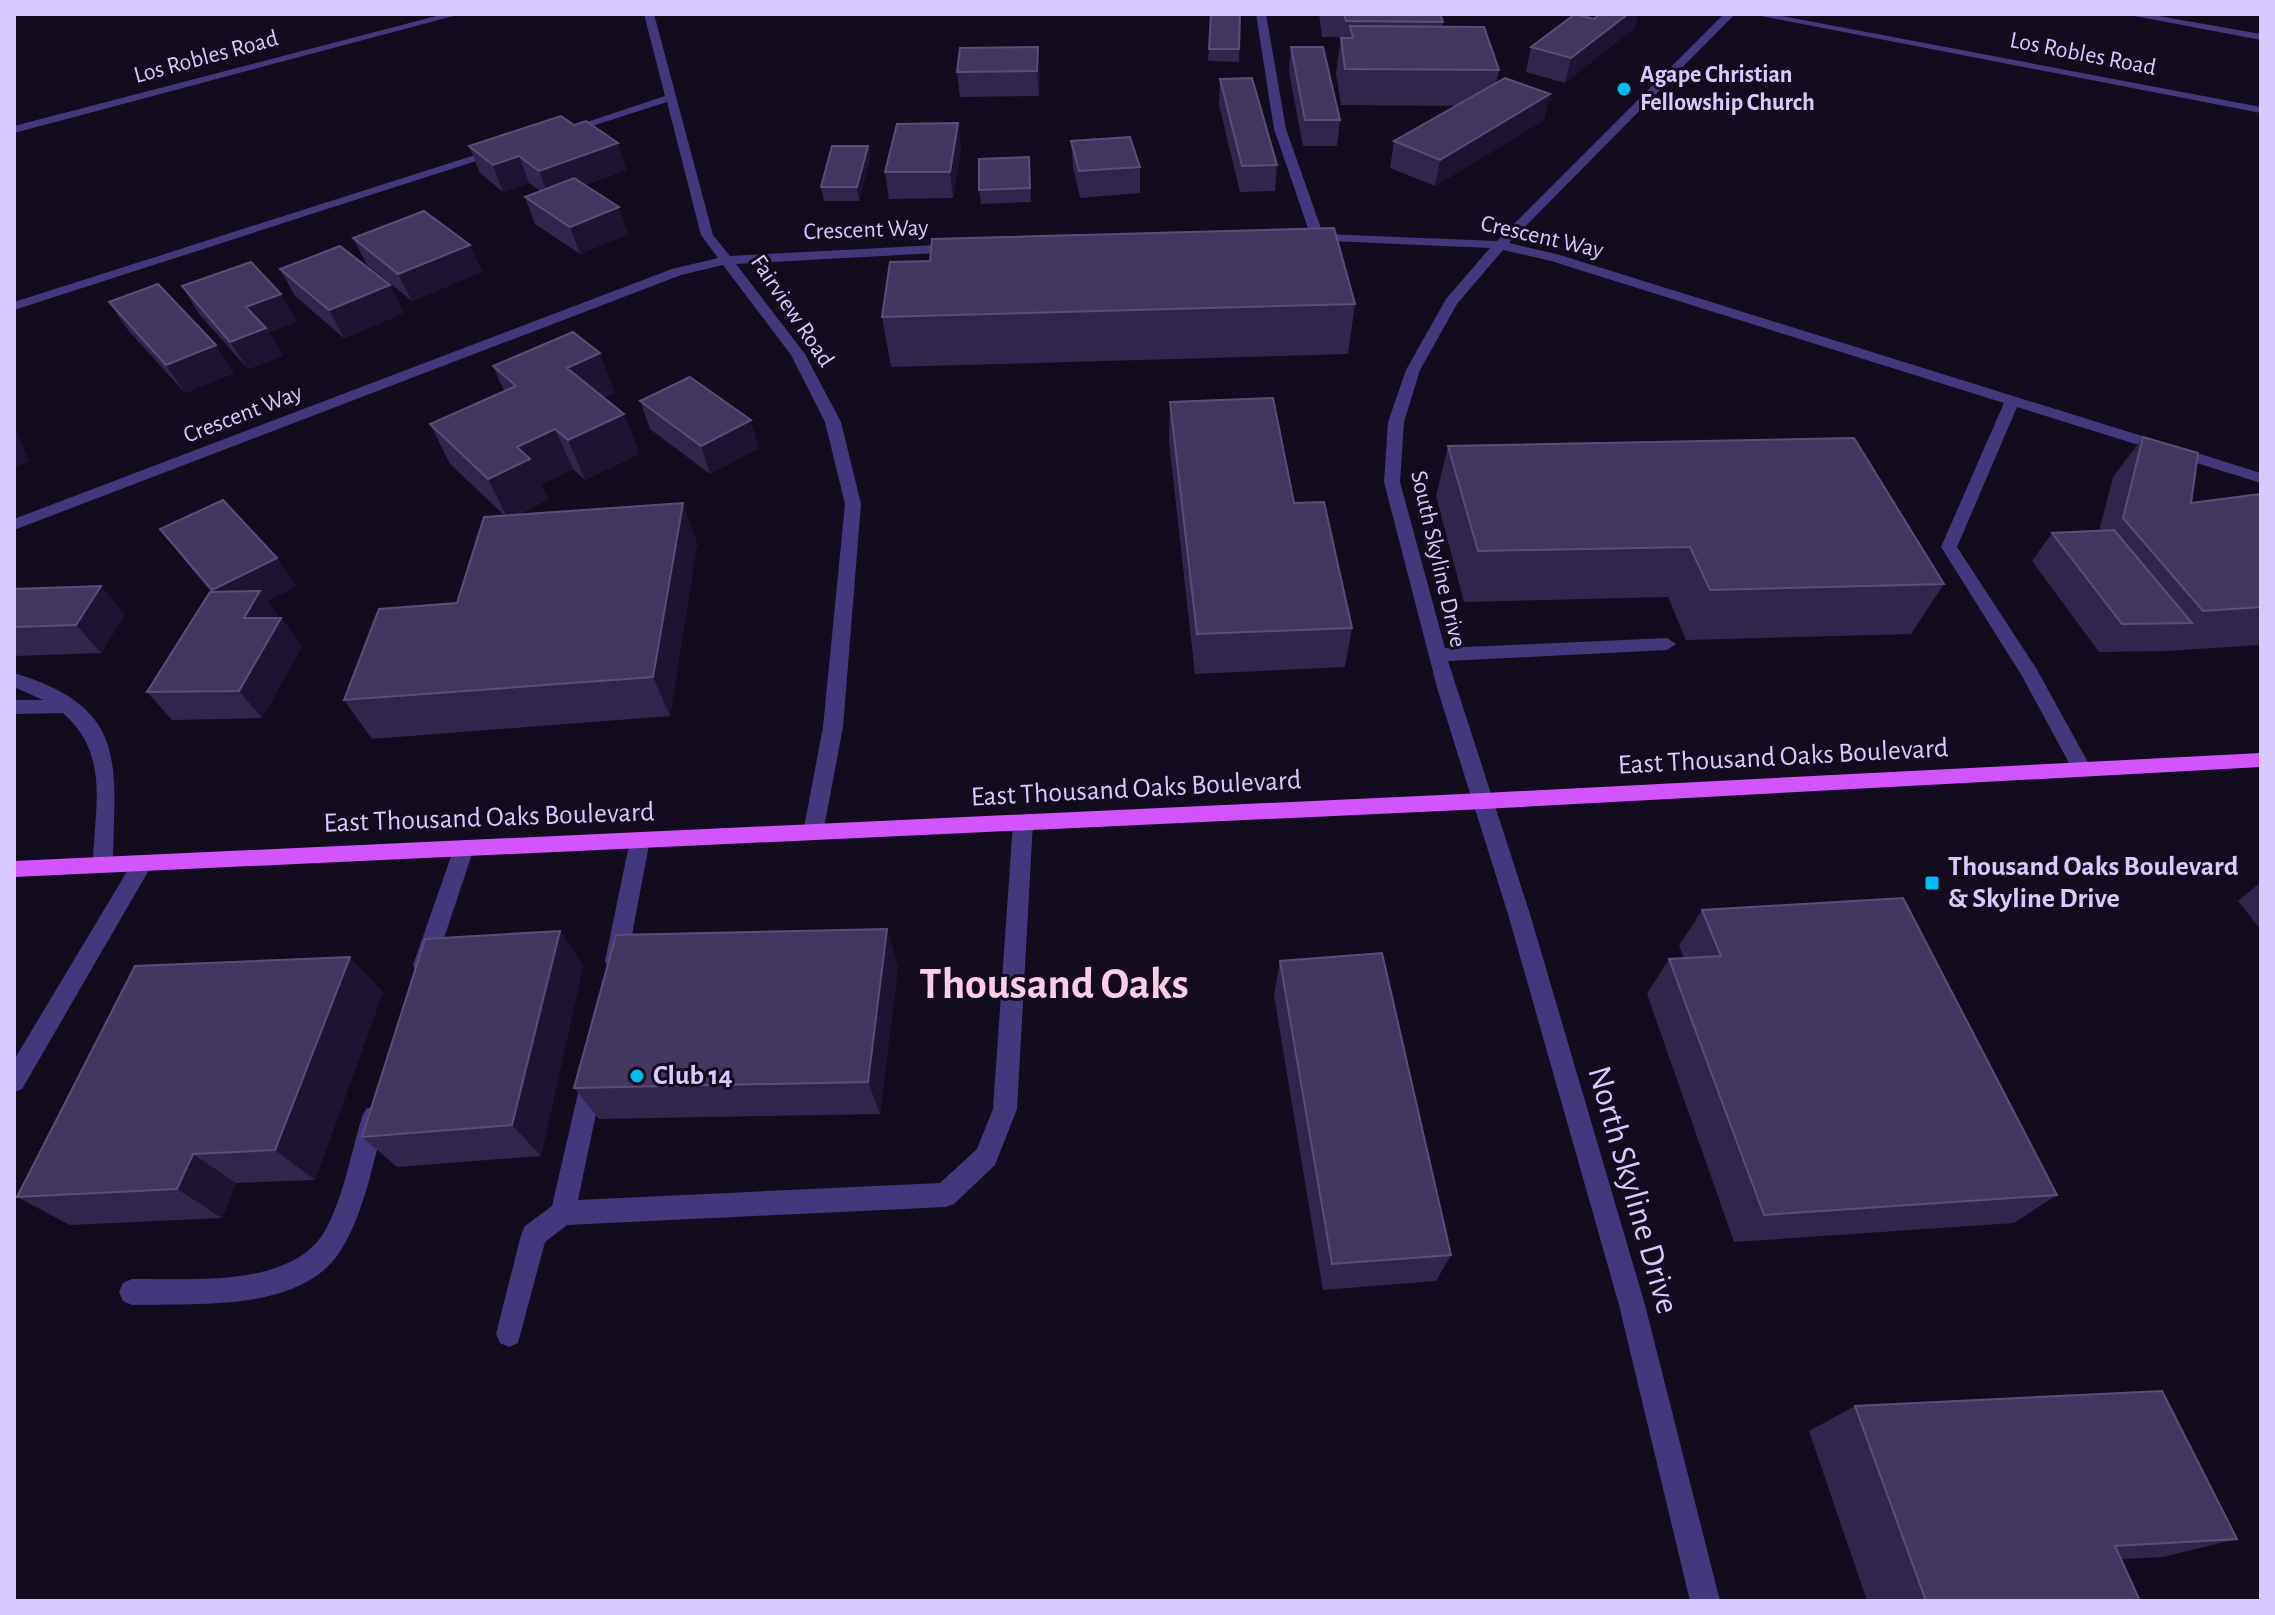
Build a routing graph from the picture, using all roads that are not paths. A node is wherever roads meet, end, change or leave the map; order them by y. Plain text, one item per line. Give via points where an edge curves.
1 (456, 14) edge
2 (649, 14) edge
3 (1261, 14) edge
4 (1730, 14) edge
5 (1756, 14) edge
6 (2129, 14) edge
7 (2261, 37) edge
8 (669, 98) junction
9 (2261, 110) edge
10 (14, 130) edge
11 (547, 137) edge
12 (517, 146) edge
13 (1302, 237) edge
14 (1318, 237) junction
15 (1500, 245) junction
16 (968, 248) edge
17 (728, 260) junction
18 (14, 306) edge
19 (2012, 401) junction
20 (2261, 478) edge
21 (14, 525) edge
22 (1667, 644) dead end
23 (1438, 655) junction
24 (14, 680) edge
25 (67, 706) junction
26 (14, 707) edge
27 (2261, 760) edge
28 (2082, 769) junction
29 (1484, 801) junction
30 (1023, 823) junction
31 (813, 833) junction
32 (640, 840) junction
33 (464, 848) junction
34 (142, 864) junction
35 (103, 865) junction
36 (14, 869) edge
37 (610, 985) edge
38 (415, 994) edge
39 (598, 1046) edge
40 (14, 1081) edge
41 (381, 1096) edge
42 (563, 1213) junction
43 (132, 1292) dead end
44 (509, 1334) dead end
45 (1705, 1601) edge

1 - 10 street, Los Robles Road
2 - 8 street, Fairview Road
3 - 14 street via 1280,129
4 - 15 street, South Skyline Drive
5 - 9 street, Los Robles Road
6 - 7 street
8 - 11 street
8 - 17 street, Fairview Road via 707,235
12 - 18 street
13 - 14 street, Crescent Way
14 - 15 street, Crescent Way
15 - 19 street, Crescent Way
15 - 23 street, South Skyline Drive via 1451,302 1413,370 1396,422 1392,482
16 - 17 street, Crescent Way
17 - 21 street, Crescent Way via 677,272
17 - 31 street, Fairview Road via 798,354 833,422 853,504 833,727
19 - 20 street, Crescent Way
19 - 28 street via 1949,547 2030,673
22 - 23 street
23 - 29 street, South Skyline Drive
24 - 25 street via 41,687
25 - 26 street
25 - 35 street via 83,718 105,761
27 - 28 main road, East Thousand Oaks Boulevard
28 - 29 main road, East Thousand Oaks Boulevard
29 - 30 main road, East Thousand Oaks Boulevard
29 - 45 street, North Skyline Drive via 1632,1305
30 - 31 main road, East Thousand Oaks Boulevard
30 - 42 street via 1005,1109 986,1157 945,1195
31 - 32 main road, East Thousand Oaks Boulevard
32 - 33 main road, East Thousand Oaks Boulevard
32 - 37 street
33 - 34 main road, East Thousand Oaks Boulevard
33 - 38 street
34 - 35 main road, East Thousand Oaks Boulevard
34 - 40 street
35 - 36 main road, East Thousand Oaks Boulevard
39 - 42 street
41 - 43 street via 333,1242 301,1274 269,1285
42 - 44 street via 534,1235

